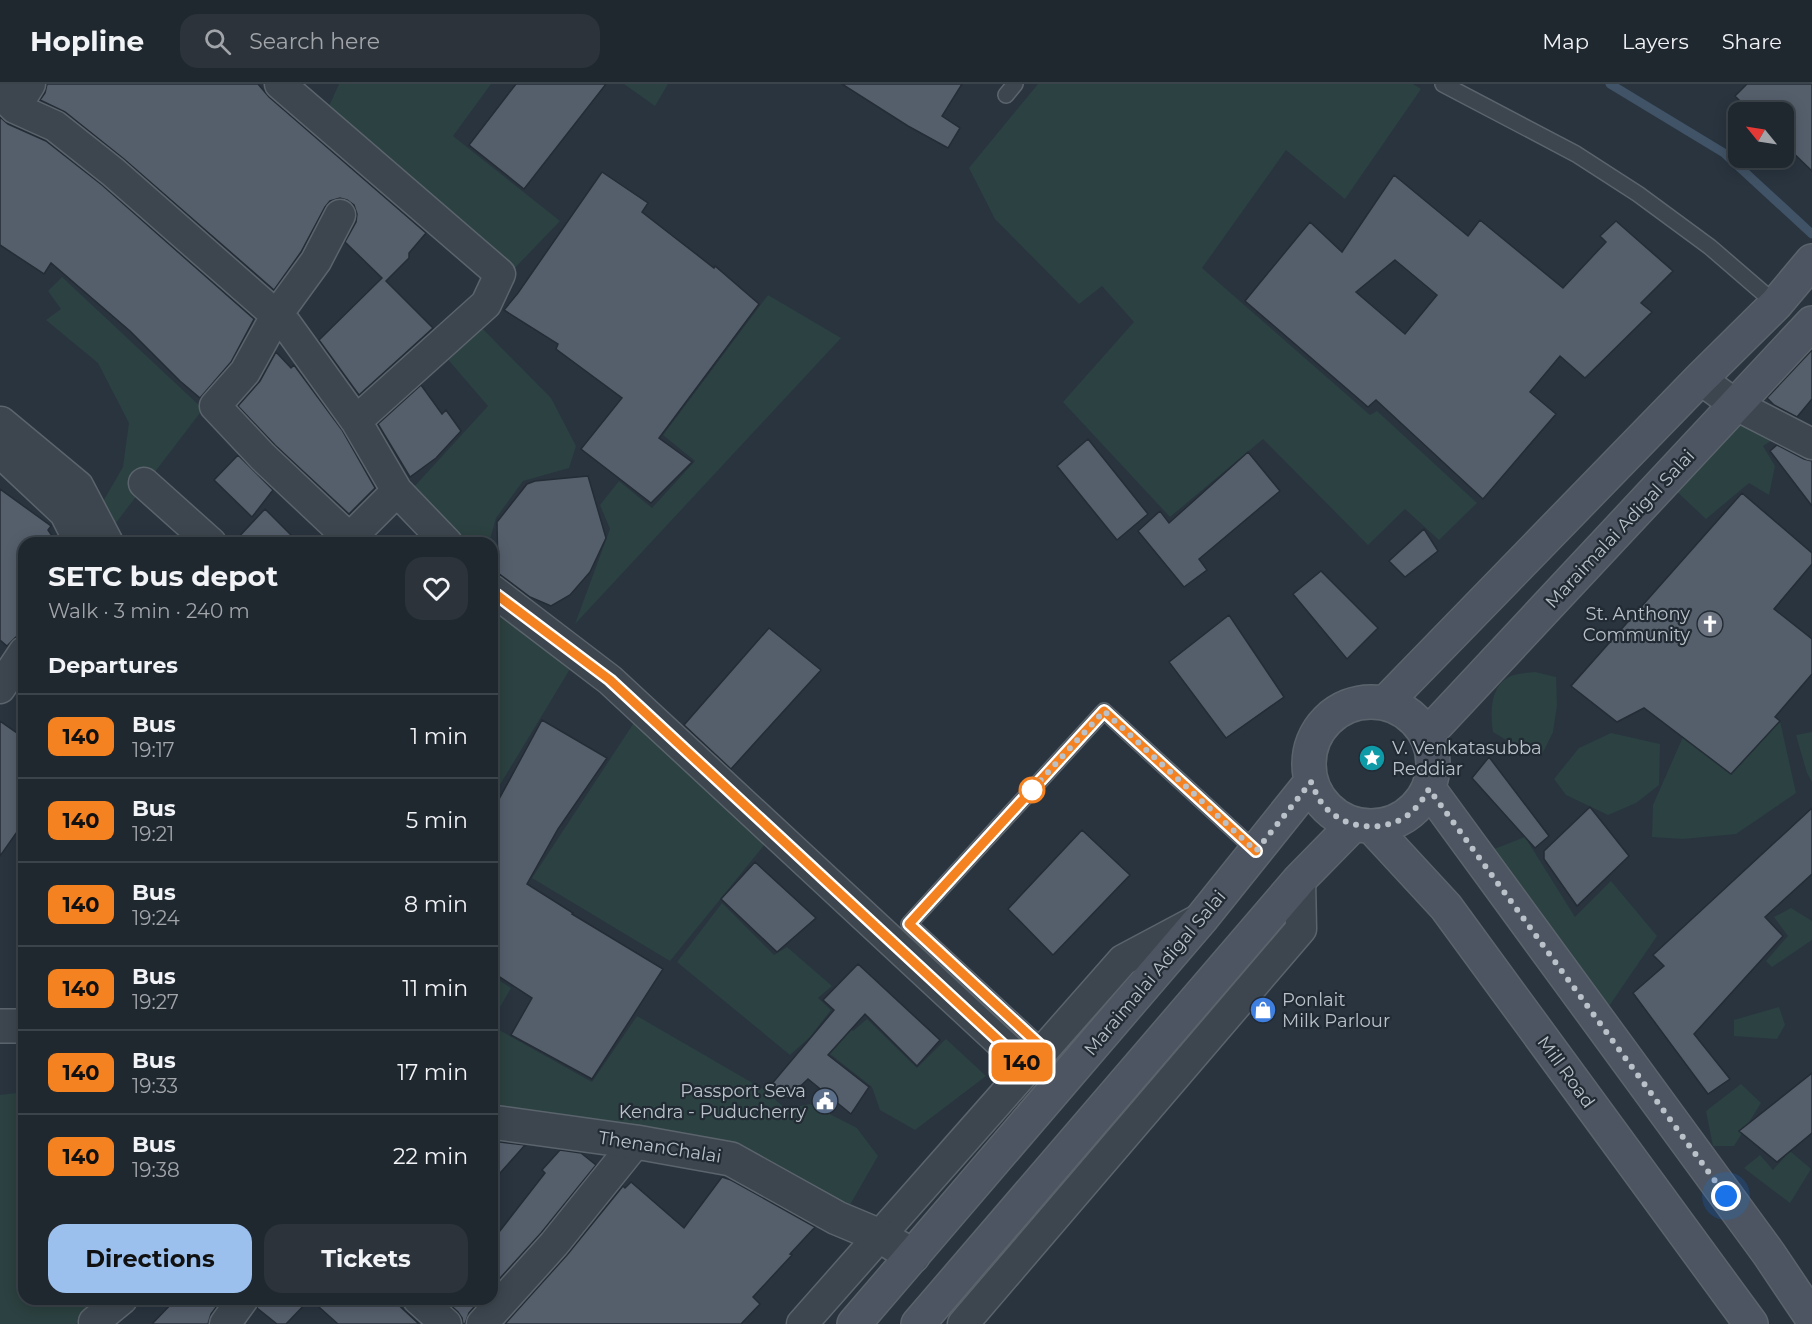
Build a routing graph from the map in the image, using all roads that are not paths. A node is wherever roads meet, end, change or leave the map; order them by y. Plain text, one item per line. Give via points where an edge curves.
1 (280, 84) edge
2 (1443, 84) edge
3 (15, 95) edge
4 (340, 215) dead end
5 (1812, 261) edge
6 (1776, 304) junction
7 (276, 316) junction
8 (1809, 326) edge
9 (1700, 379) junction
10 (1736, 405) junction
11 (356, 421) junction
12 (1, 422) edge
13 (1812, 444) edge
14 (1, 453) edge
15 (144, 483) dead end
16 (396, 492) junction
17 (77, 537) edge
18 (105, 537) edge
19 (204, 537) edge
20 (344, 537) edge
21 (350, 537) edge
22 (441, 537) edge
23 (498, 599) edge
24 (18, 661) edge
25 (0, 688) edge
26 (1384, 703) junction
27 (1427, 735) junction
28 (1311, 782) junction
29 (1429, 789) junction
30 (1363, 826) junction
31 (1256, 851) junction
32 (1300, 879) junction
33 (1202, 918) junction
34 (0, 1026) edge
35 (18, 1026) edge
36 (1036, 1059) junction
37 (498, 1123) edge
38 (636, 1142) junction
39 (880, 1236) junction
40 (913, 1256) junction
41 (115, 1305) edge
42 (239, 1305) edge
43 (425, 1305) edge
44 (1812, 1318) edge
45 (94, 1322) dead end
46 (225, 1324) edge
47 (446, 1324) edge
48 (482, 1324) edge
49 (802, 1324) edge
50 (854, 1324) edge
51 (918, 1324) edge
52 (963, 1324) edge
53 (1751, 1324) edge

1 - 11 street via 500,274 486,304
2 - 6 lane via 1576,154 1638,194 1710,246
3 - 7 street via 114,172
4 - 7 street via 316,261
5 - 6 main road
6 - 9 main road
7 - 11 street via 286,324
7 - 20 street via 245,372 214,406
8 - 10 main road, Maraimalai Adigal Salai
9 - 10 street
9 - 26 main road
10 - 13 street
10 - 27 main road, Maraimalai Adigal Salai
11 - 16 street
12 - 18 street via 78,486
14 - 17 street via 65,513
15 - 19 street
16 - 21 street
16 - 22 street
23 - 36 street via 610,680
24 - 25 street
26 - 27 main road via 1410,714
26 - 28 main road via 1348,706 1332,716 1312,746
27 - 29 main road via 1434,771
28 - 30 main road via 1320,801 1334,815
28 - 31 main road, Maraimalai Adigal Salai
29 - 30 main road via 1407,816 1390,824
29 - 44 main road
30 - 32 main road
30 - 53 main road, Mill Road via 1446,907
31 - 33 main road, Maraimalai Adigal Salai
31 - 36 lane via 1104,711 909,924
32 - 51 main road
32 - 52 street via 1300,929
33 - 36 street via 1123,960
33 - 40 main road, Maraimalai Adigal Salai
34 - 35 street
36 - 39 street
37 - 38 street, ThenanChalai
38 - 39 street, ThenanChalai via 731,1159 837,1218
38 - 48 street via 554,1244
39 - 40 street, ThenanChalai
39 - 49 street
40 - 50 main road, Maraimalai Adigal Salai
41 - 45 street
42 - 46 street
43 - 47 street

